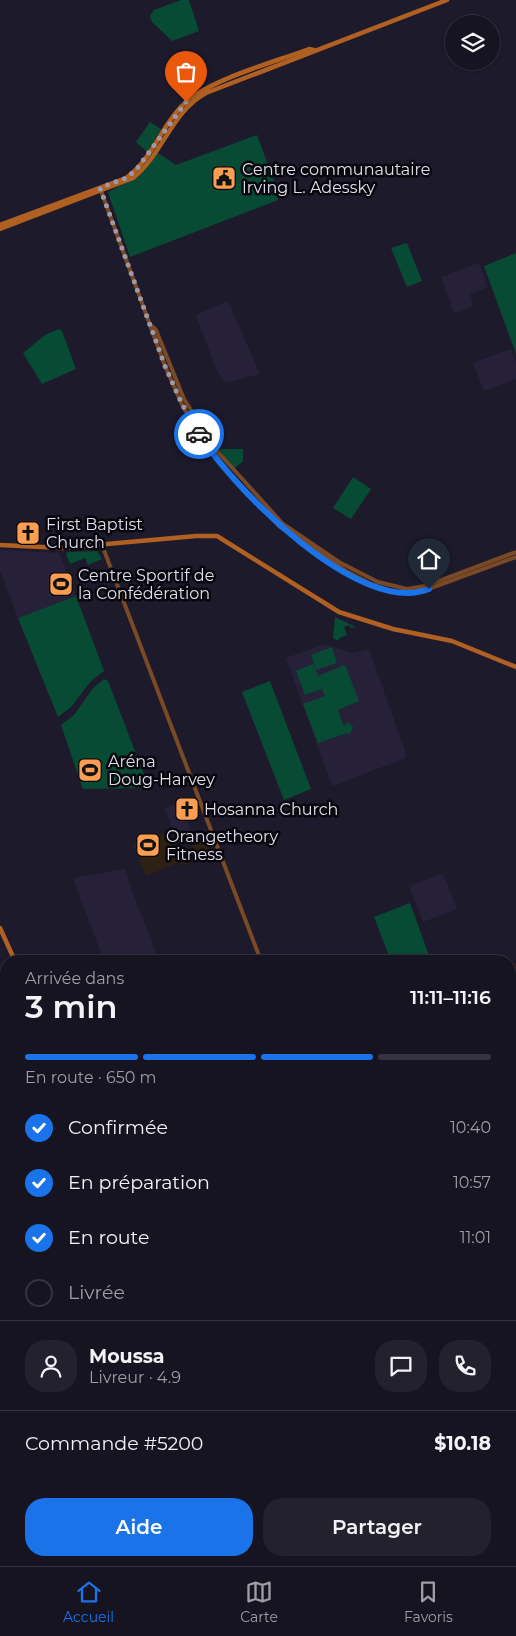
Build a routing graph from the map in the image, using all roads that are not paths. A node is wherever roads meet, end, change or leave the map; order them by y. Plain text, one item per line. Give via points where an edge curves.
1 (447, 0) edge
2 (101, 189) junction
3 (0, 225) edge
4 (0, 229) edge
5 (152, 326) junction
6 (0, 545) edge
7 (102, 545) junction
8 (516, 552) edge
9 (516, 557) edge
10 (516, 667) edge
11 (0, 928) edge
12 (12, 955) edge
13 (258, 955) edge

1 - 2 main road via 198,97 180,114 139,173 129,181
2 - 3 main road
2 - 4 main road
2 - 5 street
5 - 8 street via 184,399 215,449 285,526 339,562 378,582 407,590
5 - 9 street via 175,391 210,449 276,523 328,561 379,587 409,594
6 - 7 main road via 48,548
7 - 10 main road via 196,536 218,537 339,612 393,629 452,641
7 - 13 street
11 - 12 main road

